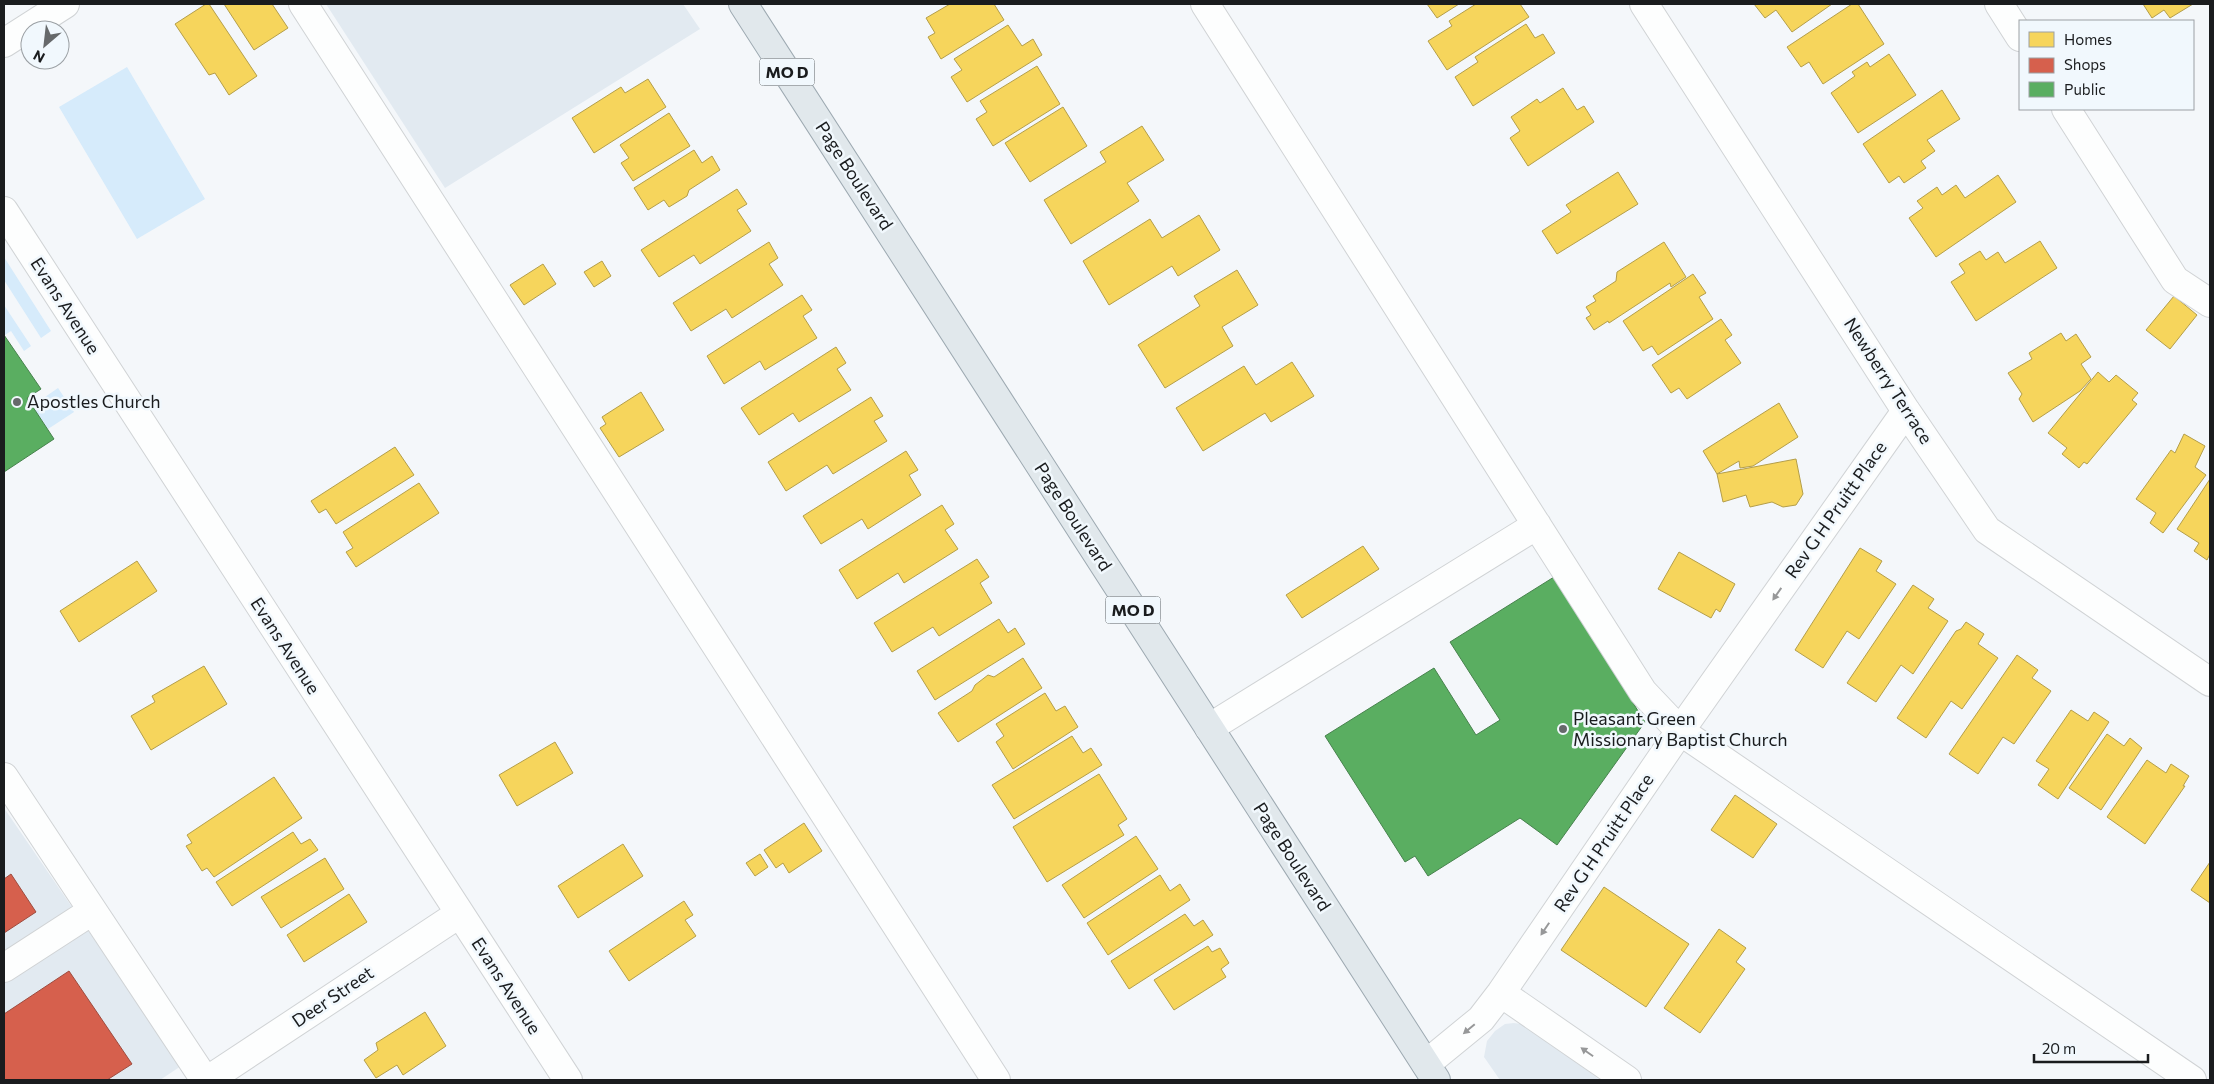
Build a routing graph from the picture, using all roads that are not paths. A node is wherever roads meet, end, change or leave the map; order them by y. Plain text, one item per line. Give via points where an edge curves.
1 (65, 4) edge
2 (302, 4) edge
3 (743, 4) edge
4 (1205, 4) edge
5 (1644, 4) edge
6 (1999, 4) edge
7 (2019, 35) edge
8 (4, 43) edge
9 (2067, 110) edge
10 (4, 211) edge
11 (2210, 303) edge
12 (1906, 411) junction
13 (1537, 525) junction
14 (2210, 682) edge
15 (1209, 728) junction
16 (1680, 731) junction
17 (4, 777) edge
18 (92, 911) junction
19 (459, 914) junction
20 (4, 968) edge
21 (1502, 993) junction
22 (1431, 1072) edge
23 (212, 1079) edge
24 (568, 1080) edge
25 (996, 1080) edge
26 (1628, 1080) edge
27 (2192, 1080) edge

1 - 8 street
2 - 25 street
3 - 15 main road, Page Boulevard / MO D
4 - 13 street
5 - 12 street, Newberry Terrace
6 - 7 street
9 - 11 street via 2175,280
10 - 19 street, Evans Avenue
12 - 14 street, Newberry Terrace via 1987,530
12 -> 16 street, Rev G H Pruitt Place
13 - 15 street
13 - 16 street via 1643,692
15 - 22 main road, Page Boulevard / MO D
16 -> 21 street, Rev G H Pruitt Place
16 - 27 street
17 - 18 street
18 - 20 street
18 - 23 street
19 - 23 street, Deer Street
19 - 24 street, Evans Avenue
21 -> 22 street, Rev G H Pruitt Place
26 -> 21 street

